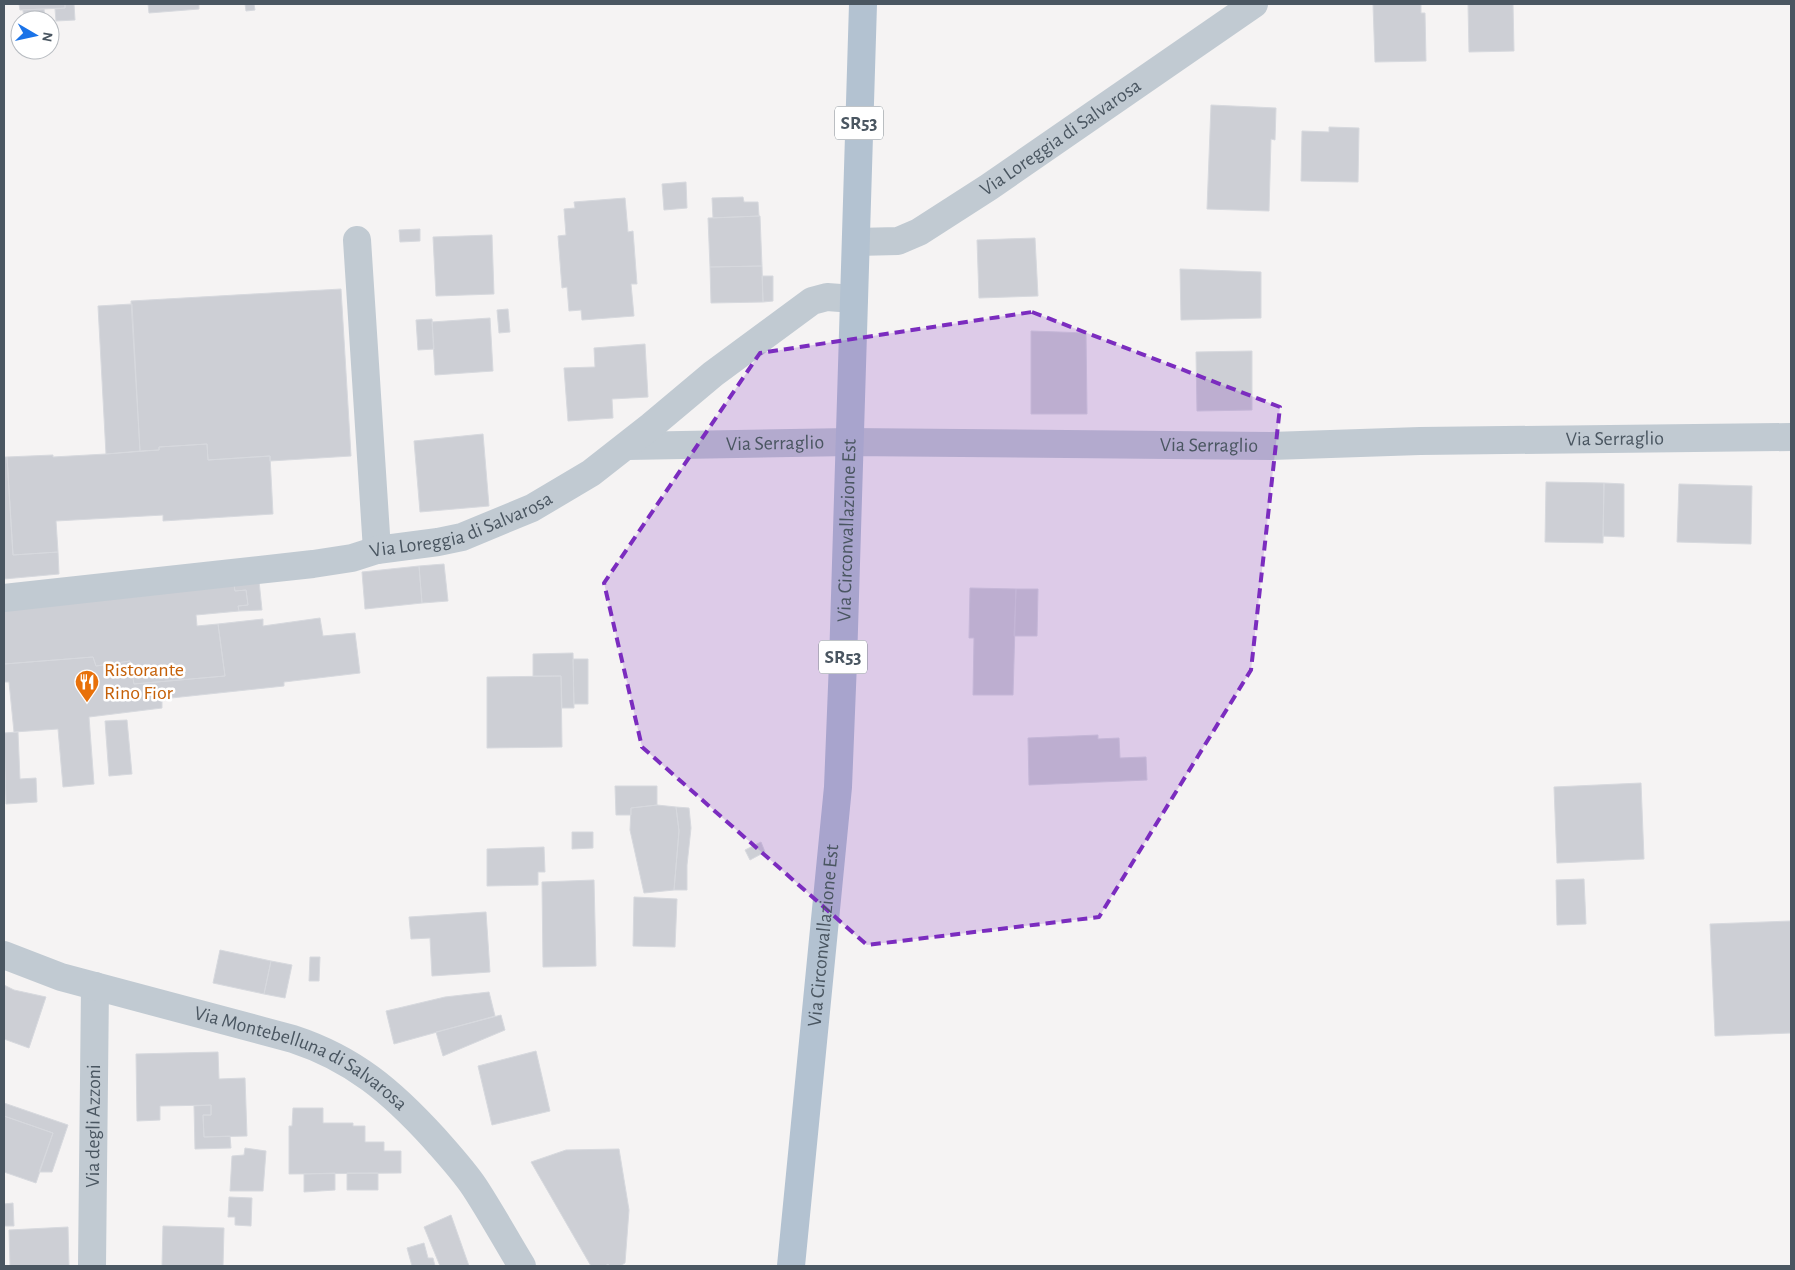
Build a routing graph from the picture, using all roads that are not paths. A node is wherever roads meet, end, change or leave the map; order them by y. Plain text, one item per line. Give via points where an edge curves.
1 (863, 4) edge
2 (1254, 4) edge
3 (357, 240) dead end
4 (856, 242) junction
5 (854, 299) junction
6 (1791, 437) edge
7 (849, 442) junction
8 (627, 446) junction
9 (377, 550) junction
10 (4, 598) edge
11 (4, 956) edge
12 (95, 986) junction
13 (92, 1266) edge
14 (522, 1266) edge
15 (791, 1266) edge

1 - 4 main road, Via Circonvallazione Est / SR53
2 - 4 street, Via Loreggia di Salvarosa via 919,232 898,242
3 - 9 street
4 - 5 main road, Via Circonvallazione Est / SR53
5 - 7 main road, Via Circonvallazione Est / SR53
5 - 8 street, Via Loreggia di Salvarosa via 822,298 806,305 713,374
6 - 7 street, Via Serraglio via 1420,440 1271,446
7 - 8 street, Via Serraglio
7 - 15 main road, Via Circonvallazione Est / SR53 via 838,787
8 - 9 street, Via Loreggia di Salvarosa via 591,473 532,508 489,527 438,542
9 - 10 street, Via Loreggia di Salvarosa via 313,564
11 - 12 street, Via Montebelluna di Salvarosa
12 - 13 street, Via degli Azzoni
12 - 14 street, Via Montebelluna di Salvarosa via 294,1039 325,1050 361,1070 400,1102 460,1168

